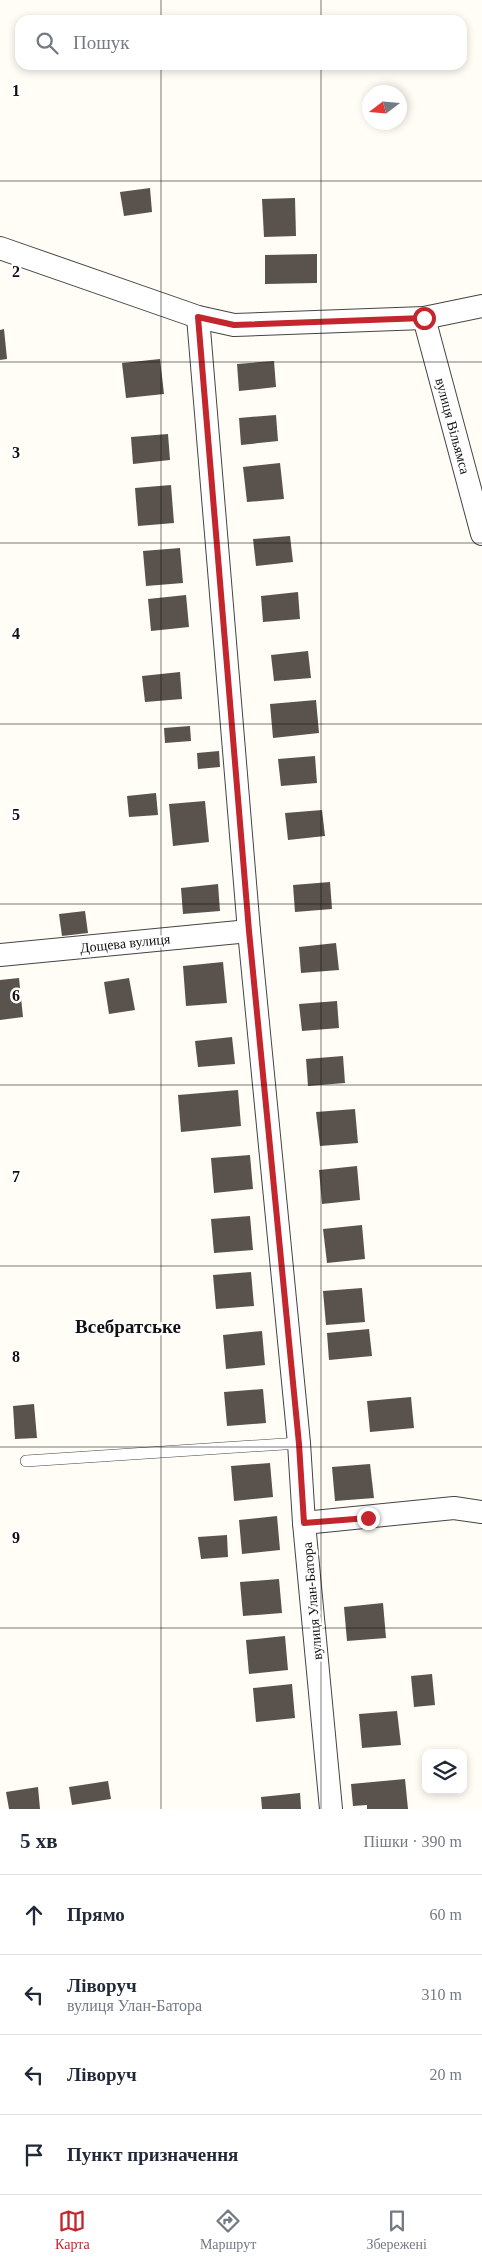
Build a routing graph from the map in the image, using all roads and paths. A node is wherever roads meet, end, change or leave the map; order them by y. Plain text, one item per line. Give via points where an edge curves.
1 (0, 248) edge
2 (482, 306) edge
3 (198, 317) junction
4 (424, 318) junction
5 (482, 534) edge
6 (249, 931) junction
7 (0, 955) edge
8 (299, 1444) junction
9 (26, 1461) dead end
10 (482, 1512) edge
11 (304, 1523) junction
12 (331, 1809) edge

1 - 3 street
2 - 4 street
3 - 4 street via 234,325
3 - 6 street, вулиця Улан-Батора
4 - 5 street, вулиця Вільямса
6 - 7 street, Дощева вулиця
6 - 8 street, вулиця Улан-Батора
8 - 9 lane
8 - 11 street, вулиця Улан-Батора
10 - 11 street via 454,1508
11 - 12 street, вулиця Улан-Батора

